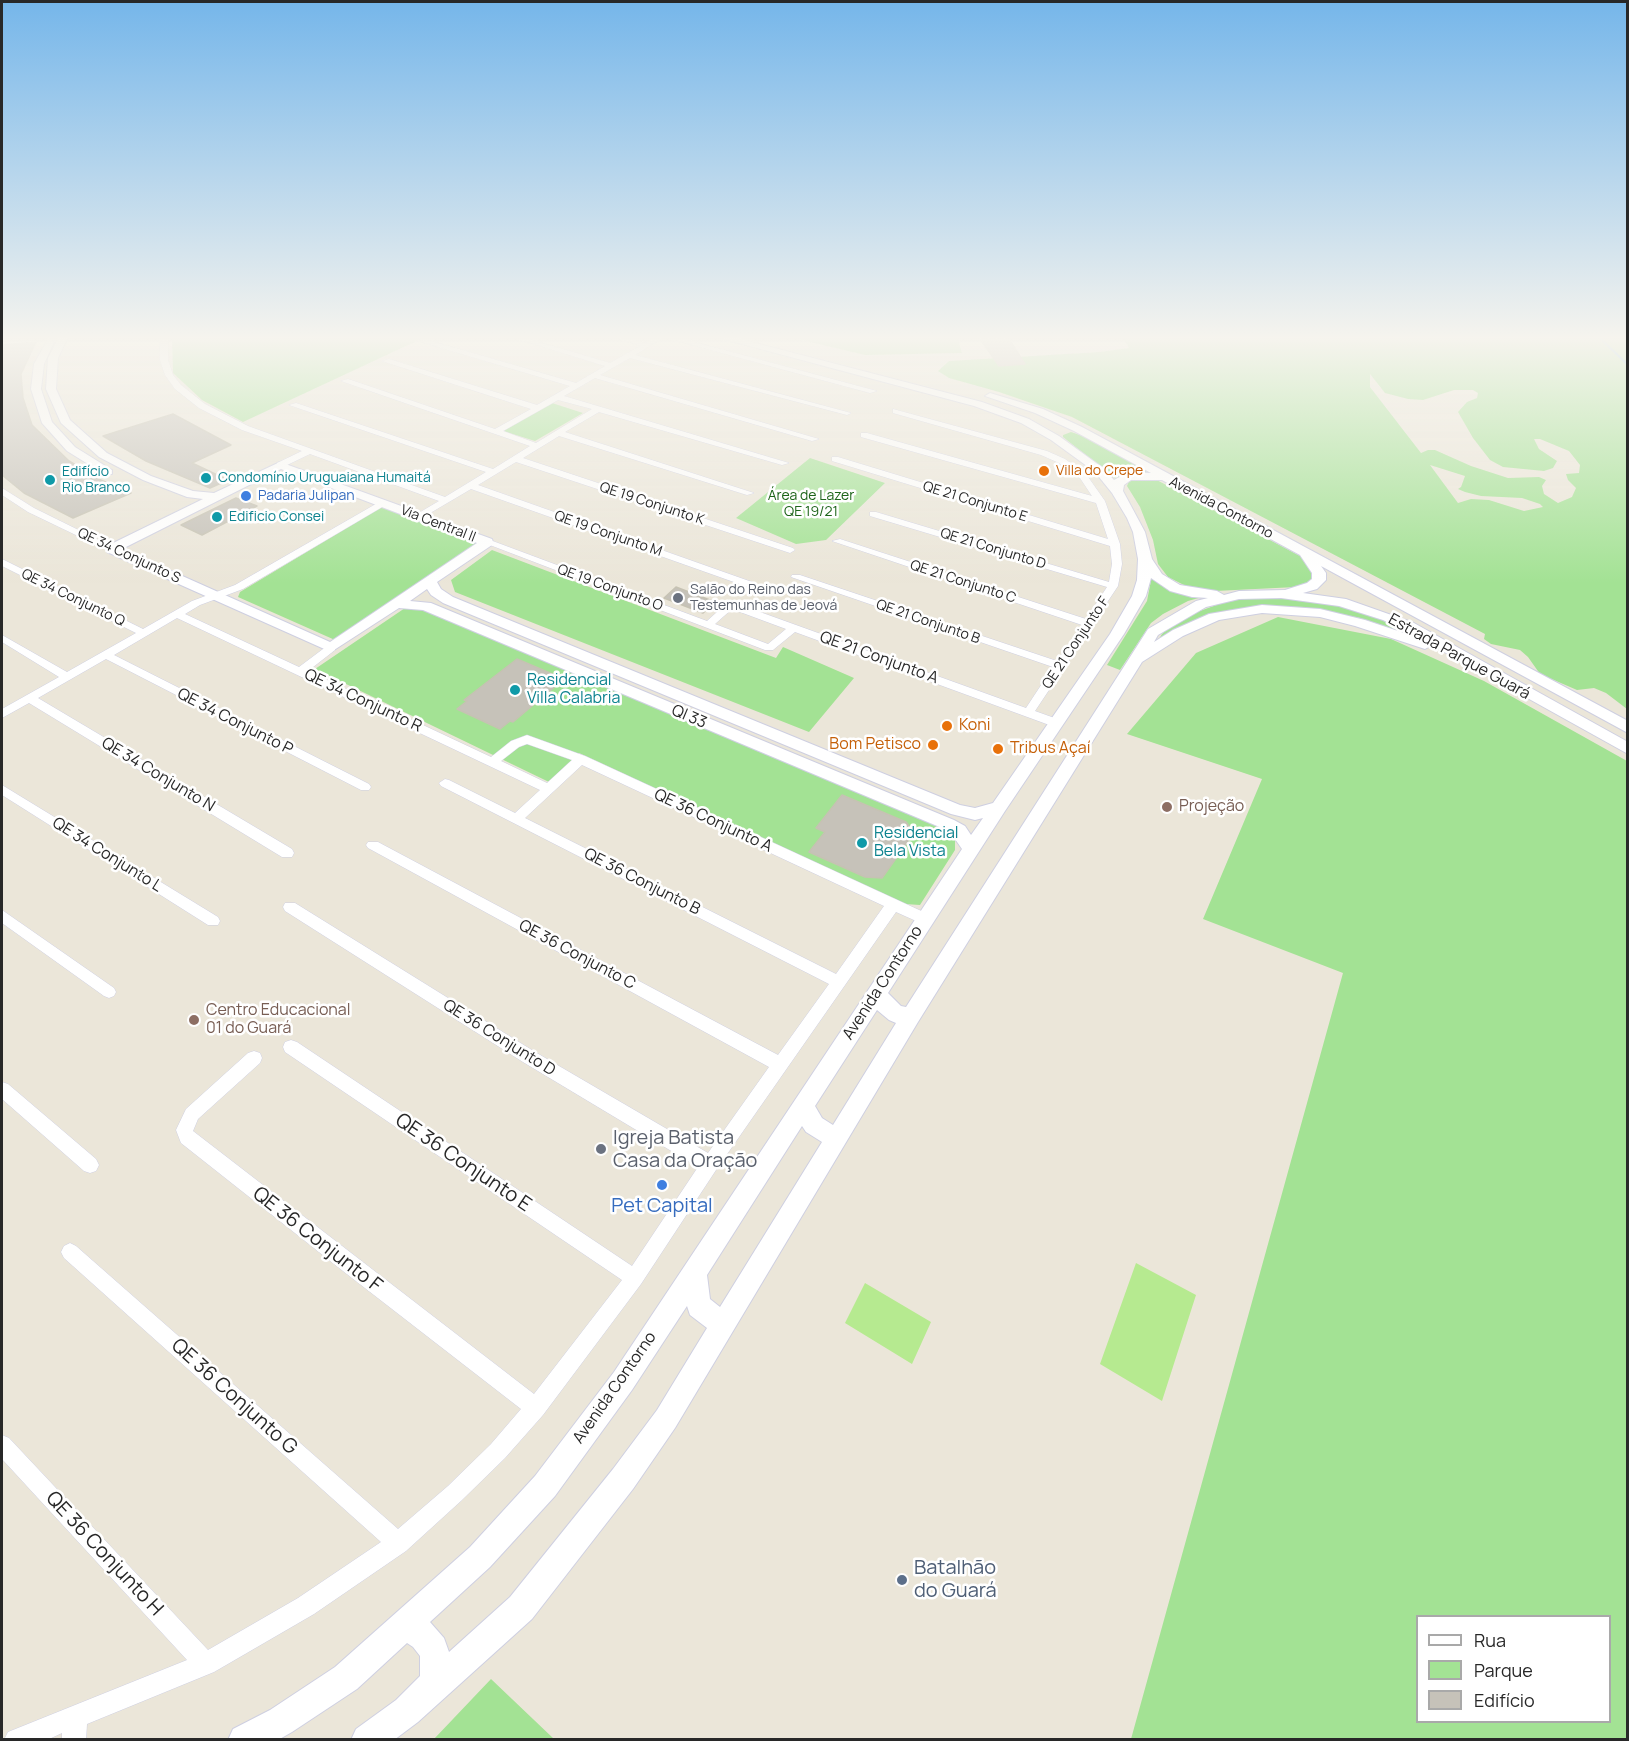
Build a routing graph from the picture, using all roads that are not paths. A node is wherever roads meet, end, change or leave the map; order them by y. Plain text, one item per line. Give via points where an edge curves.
1 (46, 420) edge
2 (65, 420) edge
3 (229, 420) edge
4 (339, 420) edge
5 (461, 420) edge
6 (516, 420) edge
7 (580, 420) edge
8 (636, 420) edge
9 (750, 420) edge
10 (929, 420) edge
11 (1022, 420) edge
12 (1056, 420) edge
13 (1078, 429) junction
14 (496, 432) junction
15 (559, 434) junction
16 (864, 435) dead end
17 (1055, 438) junction
18 (815, 439) dead end
19 (86, 443) junction
20 (535, 445) junction
21 (71, 449) junction
22 (310, 451) junction
23 (514, 458) junction
24 (835, 459) dead end
25 (785, 464) dead end
26 (280, 465) junction
27 (1098, 470) junction
28 (491, 471) junction
29 (1083, 476) junction
30 (1169, 480) junction
31 (469, 485) junction
32 (1117, 492) junction
33 (5, 493) edge
34 (750, 493) dead end
35 (216, 497) junction
36 (445, 500) junction
37 (1100, 501) junction
38 (384, 503) junction
39 (873, 514) dead end
40 (177, 516) junction
41 (420, 516) junction
42 (837, 541) dead end
43 (487, 542) junction
44 (1115, 544) junction
45 (112, 549) junction
46 (790, 550) dead end
47 (1302, 551) junction
48 (1145, 559) junction
49 (2, 562) edge
50 (796, 577) dead end
51 (430, 582) junction
52 (748, 584) dead end
53 (1113, 586) junction
54 (1281, 594) junction
55 (216, 595) junction
56 (1239, 595) junction
57 (397, 604) junction
58 (177, 614) junction
59 (1090, 624) junction
60 (708, 625) junction
61 (512, 626) junction
62 (794, 627) junction
63 (144, 633) junction
64 (496, 637) junction
65 (2, 638) edge
66 (331, 648) junction
67 (106, 655) junction
68 (1464, 658) junction
69 (1133, 662) junction
70 (1060, 666) junction
71 (1091, 669) junction
72 (301, 671) junction
73 (68, 677) junction
74 (1118, 686) junction
75 (29, 698) junction
76 (1028, 713) junction
77 (2, 714) edge
78 (1056, 723) junction
79 (1628, 728) edge
80 (1628, 749) edge
81 (581, 759) junction
82 (492, 762) junction
83 (446, 783) dead end
84 (365, 787) dead end
85 (2, 789) edge
86 (549, 789) junction
87 (883, 789) junction
88 (999, 807) junction
89 (517, 818) junction
90 (373, 845) dead end
91 (971, 849) junction
92 (287, 853) dead end
93 (893, 905) junction
94 (290, 907) dead end
95 (2, 916) edge
96 (925, 919) junction
97 (213, 921) dead end
98 (838, 982) junction
99 (109, 992) dead end
100 (877, 992) junction
101 (911, 1016) junction
102 (291, 1047) dead end
103 (254, 1058) dead end
104 (781, 1065) junction
105 (2, 1089) edge
106 (802, 1105) junction
107 (836, 1139) junction
108 (710, 1164) junction
109 (90, 1165) dead end
110 (70, 1252) dead end
111 (694, 1273) junction
112 (635, 1278) junction
113 (724, 1321) junction
114 (536, 1408) junction
115 (2, 1445) edge
116 (398, 1543) junction
117 (403, 1627) junction
118 (206, 1664) junction
119 (428, 1691) junction
120 (75, 1728) edge
121 (16, 1740) edge
122 (244, 1740) edge
123 (367, 1740) edge

1 - 21 main road
2 - 19 main road
3 - 22 street
4 - 28 street
5 - 14 street
6 - 14 street
7 - 15 street
8 - 25 street
9 - 18 street
10 - 29 street via 1044,453
11 - 17 main road, Avenida Contorno
12 - 13 main road, Avenida Contorno
13 - 17 main road
13 - 30 main road, Avenida Contorno
14 - 20 street
15 - 20 street
15 - 34 street
16 - 37 street
17 - 27 main road, Avenida Contorno
19 - 21 main road
19 - 35 main road via 147,478 191,494
20 - 23 street
21 - 40 main road via 124,480 175,502 182,511
22 - 26 street
22 - 36 street
23 - 28 street
23 - 46 street, QE 19 Conjunto K
24 - 44 street, QE 21 Conjunto E
26 - 35 main road
26 - 38 main road, Via Central II
27 - 29 street
27 - 32 main road, Avenida Contorno
28 - 31 street
29 - 37 street, QE 21 Conjunto F
30 - 32 main road via 1150,475 1129,476 1118,483
30 - 47 main road, Avenida Contorno
31 - 36 street
31 - 52 street, QE 19 Conjunto M
32 - 48 main road, Avenida Contorno via 1139,532
33 - 45 street, QE 34 Conjunto S
35 - 40 main road
36 - 41 street
37 - 44 street, QE 21 Conjunto F
38 - 41 main road, Via Central II
38 - 55 street via 239,587
39 - 53 street, QE 21 Conjunto D
40 - 45 main road
41 - 43 main road, Via Central II
42 - 59 street, QE 21 Conjunto C
43 - 51 main road, Via Central II
43 - 60 street, QE 19 Conjunto O
44 - 53 street, QE 21 Conjunto F
45 - 55 main road, QE 34 Conjunto S
47 - 54 main road via 1314,562 1319,580 1312,586
47 - 79 main road, Estrada Parque Guará
48 - 56 main road via 1157,577 1175,588 1192,593
48 - 71 main road, Avenida Contorno via 1139,596
49 - 63 street, QE 34 Conjunto Q
50 - 70 street, QE 21 Conjunto B
51 - 57 main road, Via Central II
51 - 61 main road, QI 33 via 448,600
53 - 59 street, QE 21 Conjunto F
54 - 56 main road
54 - 68 main road, Estrada Parque Guará via 1321,598 1388,616
55 - 58 street
55 - 66 main road
56 - 69 main road via 1201,604 1166,623 1153,632
57 - 64 main road, QI 33 via 426,606
57 - 66 main road, Via Central II
58 - 63 street
58 - 72 street, QE 34 Conjunto R
59 - 70 street, QE 21 Conjunto F
60 - 62 street, QE 21 Conjunto A via 731,605
60 - 62 street, QE 19 Conjunto O via 769,648
61 - 64 main road
61 - 87 main road, QI 33
62 - 76 street, QE 21 Conjunto A
63 - 67 street
64 - 87 main road, QI 33
65 - 73 street
66 - 72 street, Via Central II
67 - 73 street
67 - 84 street, QE 34 Conjunto P
68 - 69 main road via 1359,622 1311,612 1262,609 1214,617 1178,633
68 - 80 main road, Estrada Parque Guará
69 - 74 main road
70 - 76 street, QE 21 Conjunto F
71 - 74 main road via 1109,676
71 - 78 main road, Avenida Contorno
72 - 82 street, QE 34 Conjunto R
73 - 75 street
74 - 101 main road
75 - 77 street
75 - 92 street, QE 34 Conjunto N
76 - 78 street, QE 21 Conjunto A
78 - 88 main road, Avenida Contorno
81 - 82 street, QE 36 Conjunto A via 527,739
81 - 86 street
81 - 93 street, QE 36 Conjunto A
82 - 86 street, QE 34 Conjunto R
83 - 89 street, QE 36 Conjunto B
85 - 97 street, QE 34 Conjunto L
86 - 89 street
87 - 88 main road, QI 33 via 975,814
87 - 91 main road, QI 33 via 954,828
88 - 91 main road, Avenida Contorno
89 - 98 street, QE 36 Conjunto B
90 - 104 street, QE 36 Conjunto C
91 - 96 main road, Avenida Contorno
93 - 96 street, QE 36 Conjunto A
93 - 98 street
94 - 108 street, QE 36 Conjunto D via 529,1057
95 - 99 street
96 - 100 main road, Avenida Contorno
98 - 104 street
100 - 101 main road via 896,1014
100 - 106 main road, Avenida Contorno
101 - 107 main road
102 - 112 street, QE 36 Conjunto E
103 - 114 street, QE 36 Conjunto F via 192,1114 184,1130 187,1137
104 - 108 street
105 - 109 street
106 - 107 main road via 814,1125
106 - 111 main road, Avenida Contorno
107 - 113 main road
108 - 112 street
110 - 116 street, QE 36 Conjunto G
111 - 113 main road via 699,1306
111 - 117 main road, Avenida Contorno via 623,1381 545,1486 480,1557
112 - 114 street
113 - 119 main road via 666,1419 580,1535 521,1608
114 - 116 street via 456,1493
115 - 118 street, QE 36 Conjunto H
116 - 118 street via 306,1606
117 - 119 main road via 424,1636 433,1649 437,1663 435,1681
117 - 122 main road, Avenida Contorno via 346,1678
118 - 120 street
119 - 123 main road
120 - 121 street

